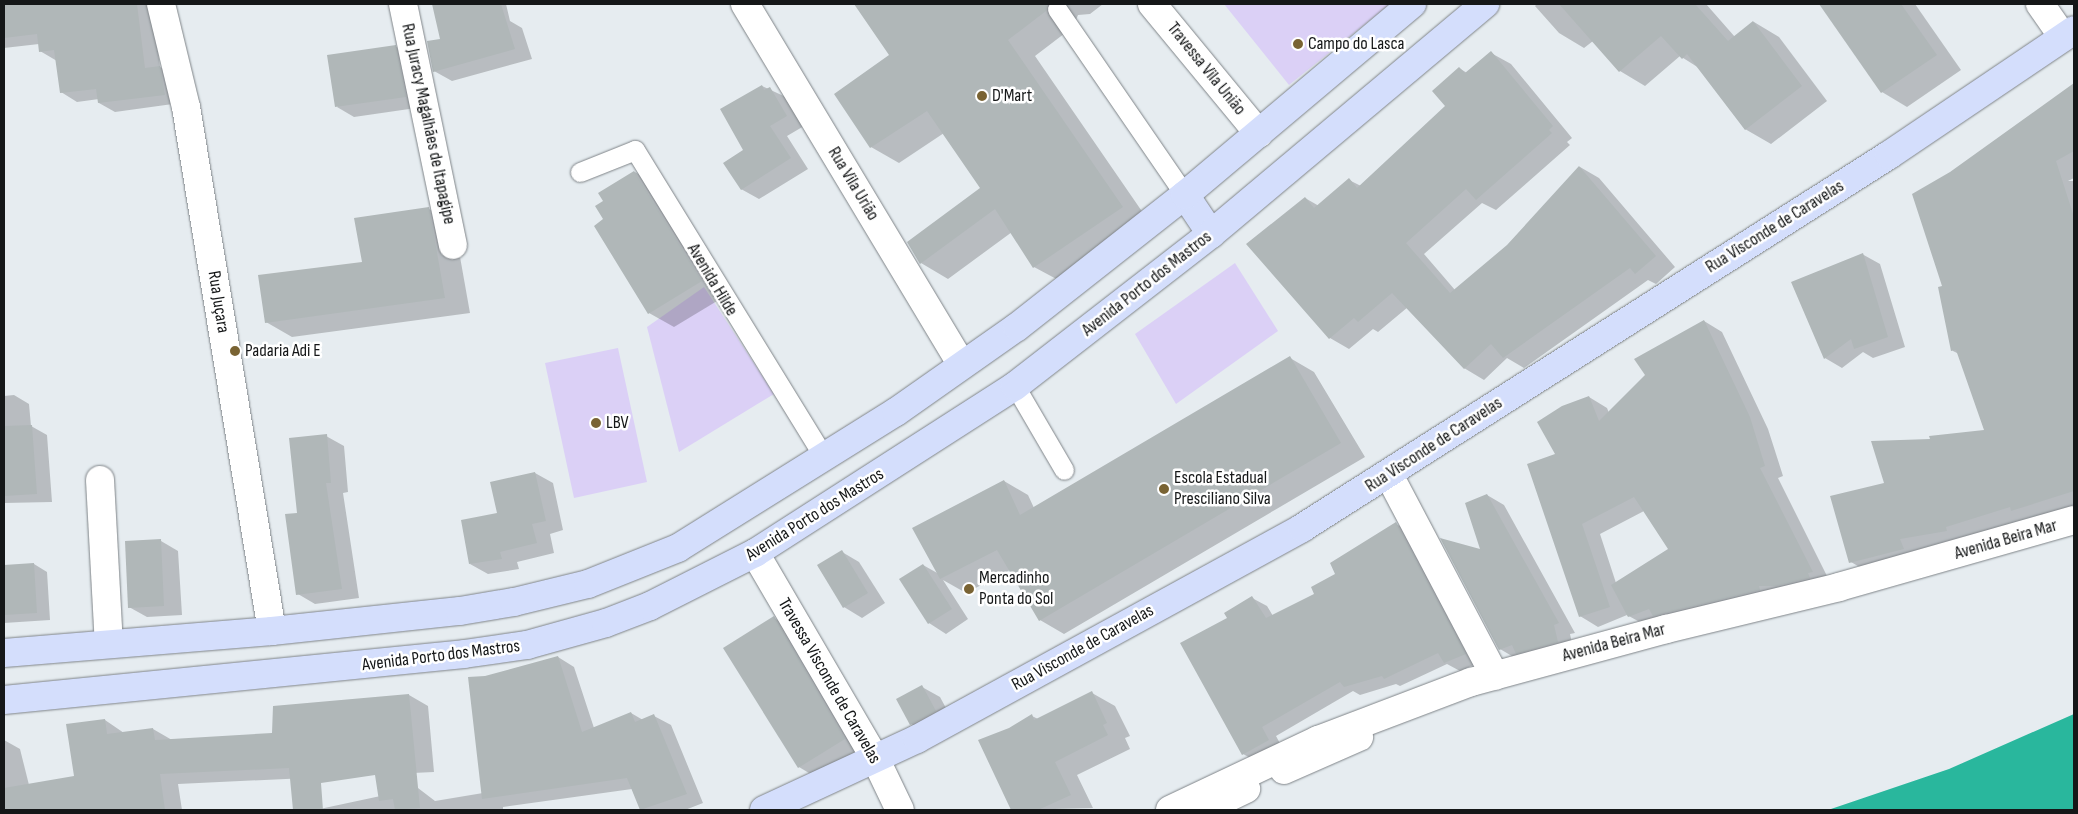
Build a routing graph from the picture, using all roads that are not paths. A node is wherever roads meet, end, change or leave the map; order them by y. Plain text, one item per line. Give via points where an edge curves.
1 (161, 4) edge
2 (403, 4) edge
3 (744, 4) edge
4 (1152, 4) edge
5 (1412, 4) edge
6 (1485, 4) edge
7 (2040, 4) edge
8 (1057, 9) dead end
9 (2068, 33) edge
10 (1259, 134) junction
11 (580, 172) dead end
12 (1185, 196) junction
13 (1211, 234) junction
14 (452, 245) dead end
15 (962, 365) junction
16 (1015, 386) junction
17 (824, 457) junction
18 (1064, 470) dead end
19 (1389, 475) junction
20 (100, 480) dead end
21 (2074, 520) edge
22 (2074, 527) edge
23 (755, 553) junction
24 (272, 631) junction
25 (109, 644) junction
26 (4, 653) edge
27 (1494, 676) junction
28 (4, 700) edge
29 (876, 760) junction
30 (764, 810) edge
31 (900, 810) edge
32 (1170, 810) edge
33 (1202, 810) edge

1 - 24 street, Rua Juçara via 186,107
2 - 14 street, Rua Juracy Magalhães de Itapagipe
3 - 15 street, Rua Vila Urião
4 - 10 street, Travessa Vila União
5 - 10 main road
6 - 13 main road, Avenida Porto dos Mastros
7 - 9 street
8 - 12 lane
9 - 19 main road, Rua Visconde de Caravelas via 1889,155
10 - 12 main road
11 - 17 lane, Avenida Hilde via 635,150
12 - 13 main road
12 - 15 main road via 1017,327
13 - 16 main road, Avenida Porto dos Mastros
15 - 17 main road
16 - 18 lane
16 - 23 main road, Avenida Porto dos Mastros
17 - 24 main road via 678,548 588,584 460,611
19 - 27 street
19 - 29 main road, Rua Visconde de Caravelas via 1302,528
20 - 25 street
21 - 27 street, Avenida Beira Mar via 1839,587 1666,629
22 - 33 street via 1436,706 1366,733
23 - 28 main road, Avenida Porto dos Mastros via 650,606 606,623 527,645 374,665
23 - 29 street, Travessa Visconde de Caravelas
24 - 25 main road
25 - 26 main road
27 - 32 street, Avenida Beira Mar via 1318,740
29 - 30 main road, Rua Visconde de Caravelas
29 - 31 street, Travessa Visconde de Caravelas

